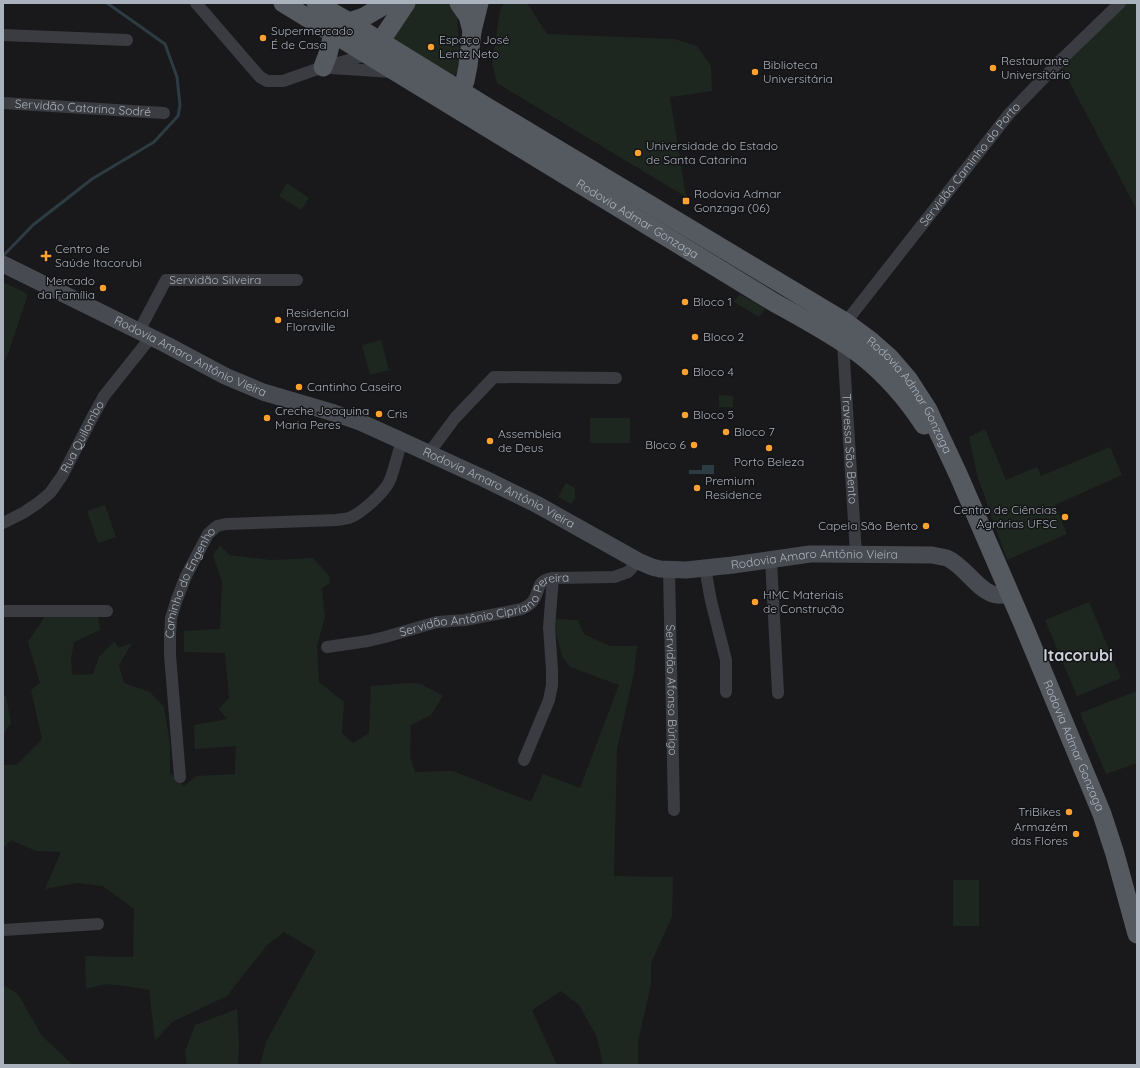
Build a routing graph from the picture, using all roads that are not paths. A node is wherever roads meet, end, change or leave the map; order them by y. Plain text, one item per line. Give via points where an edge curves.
1 (196, 3) edge
2 (283, 3) edge
3 (316, 3) edge
4 (388, 3) edge
5 (406, 3) edge
6 (459, 3) edge
7 (479, 3) edge
8 (1120, 3) edge
9 (349, 22) junction
10 (472, 31) junction
11 (333, 34) junction
12 (3, 35) edge
13 (127, 40) dead end
14 (374, 48) junction
15 (323, 67) junction
16 (397, 72) junction
17 (457, 98) junction
18 (3, 104) edge
19 (164, 113) dead end
20 (3, 264) edge
21 (297, 280) dead end
22 (846, 322) junction
23 (145, 334) junction
24 (838, 340) junction
25 (616, 378) dead end
26 (402, 440) junction
27 (429, 453) junction
28 (958, 474) junction
29 (3, 522) edge
30 (856, 554) junction
31 (771, 560) junction
32 (638, 561) junction
33 (705, 568) junction
34 (669, 570) junction
35 (553, 578) junction
36 (1009, 594) junction
37 (3, 611) edge
38 (107, 611) dead end
39 (327, 647) dead end
40 (726, 692) dead end
41 (778, 693) dead end
42 (524, 760) dead end
43 (180, 777) dead end
44 (674, 810) dead end
45 (98, 924) dead end
46 (3, 930) edge
47 (1137, 934) edge

1 - 15 street via 260,77 267,81 283,81
2 - 11 main road, Rodovia Admar Gonzaga
3 - 9 main road, Rodovia Admar Gonzaga
4 - 9 main road via 364,17
5 - 14 main road
6 - 10 main road via 468,16
7 - 10 main road
8 - 22 street, Servidão Caminho do Porto via 1009,114
9 - 14 main road, Rodovia Admar Gonzaga
10 - 17 main road via 465,81
11 - 14 main road, Rodovia Admar Gonzaga
11 - 15 main road
12 - 13 street
14 - 15 street
14 - 16 main road, Rodovia Admar Gonzaga
14 - 17 main road, Rodovia Admar Gonzaga
15 - 16 street
16 - 17 main road, Rodovia Admar Gonzaga
17 - 22 main road, Rodovia Admar Gonzaga
17 - 24 main road, Rodovia Admar Gonzaga via 775,303
18 - 19 street, Servidão Catarina Sodré
20 - 23 main road, Rodovia Amaro Antônio Vieira
21 - 23 street, Servidão Silveira via 166,280
22 - 24 street, Servidão Caminho do Porto
22 - 28 main road, Rodovia Admar Gonzaga via 889,357 908,379 928,410
23 - 26 main road, Rodovia Amaro Antônio Vieira via 247,386 348,418
23 - 29 street, Rua Quilombo via 104,396 62,476 50,493 23,513
24 - 28 main road, Rodovia Admar Gonzaga via 875,367 897,390
24 - 30 street, Travessa São Bento
25 - 27 street via 494,376 455,418
26 - 27 main road, Rodovia Amaro Antônio Vieira
26 - 43 street, Caminho do Engenho via 386,488 349,518 226,524 217,526 208,534 186,576 171,618 170,655
27 - 32 main road, Rodovia Amaro Antônio Vieira via 538,505
28 - 36 main road, Rodovia Admar Gonzaga
30 - 31 main road, Rodovia Amaro Antônio Vieira via 810,554
30 - 36 main road, Rodovia Amaro Antônio Vieira via 932,555 947,558 985,590 996,596
31 - 33 main road, Rodovia Amaro Antônio Vieira
31 - 41 street
32 - 34 main road, Rodovia Amaro Antônio Vieira
32 - 35 street, Servidão Antônio Cipriano Pereira via 628,572 614,577
33 - 34 main road, Rodovia Amaro Antônio Vieira
33 - 40 street via 726,660
34 - 44 street, Servidão Afonso Búrigo
35 - 39 street, Servidão Antônio Cipriano Pereira via 541,583 533,601 522,609 465,620 437,622 386,637
35 - 42 street via 549,627 552,685 549,700
36 - 47 main road, Rodovia Admar Gonzaga via 1102,814
37 - 38 street
45 - 46 street

